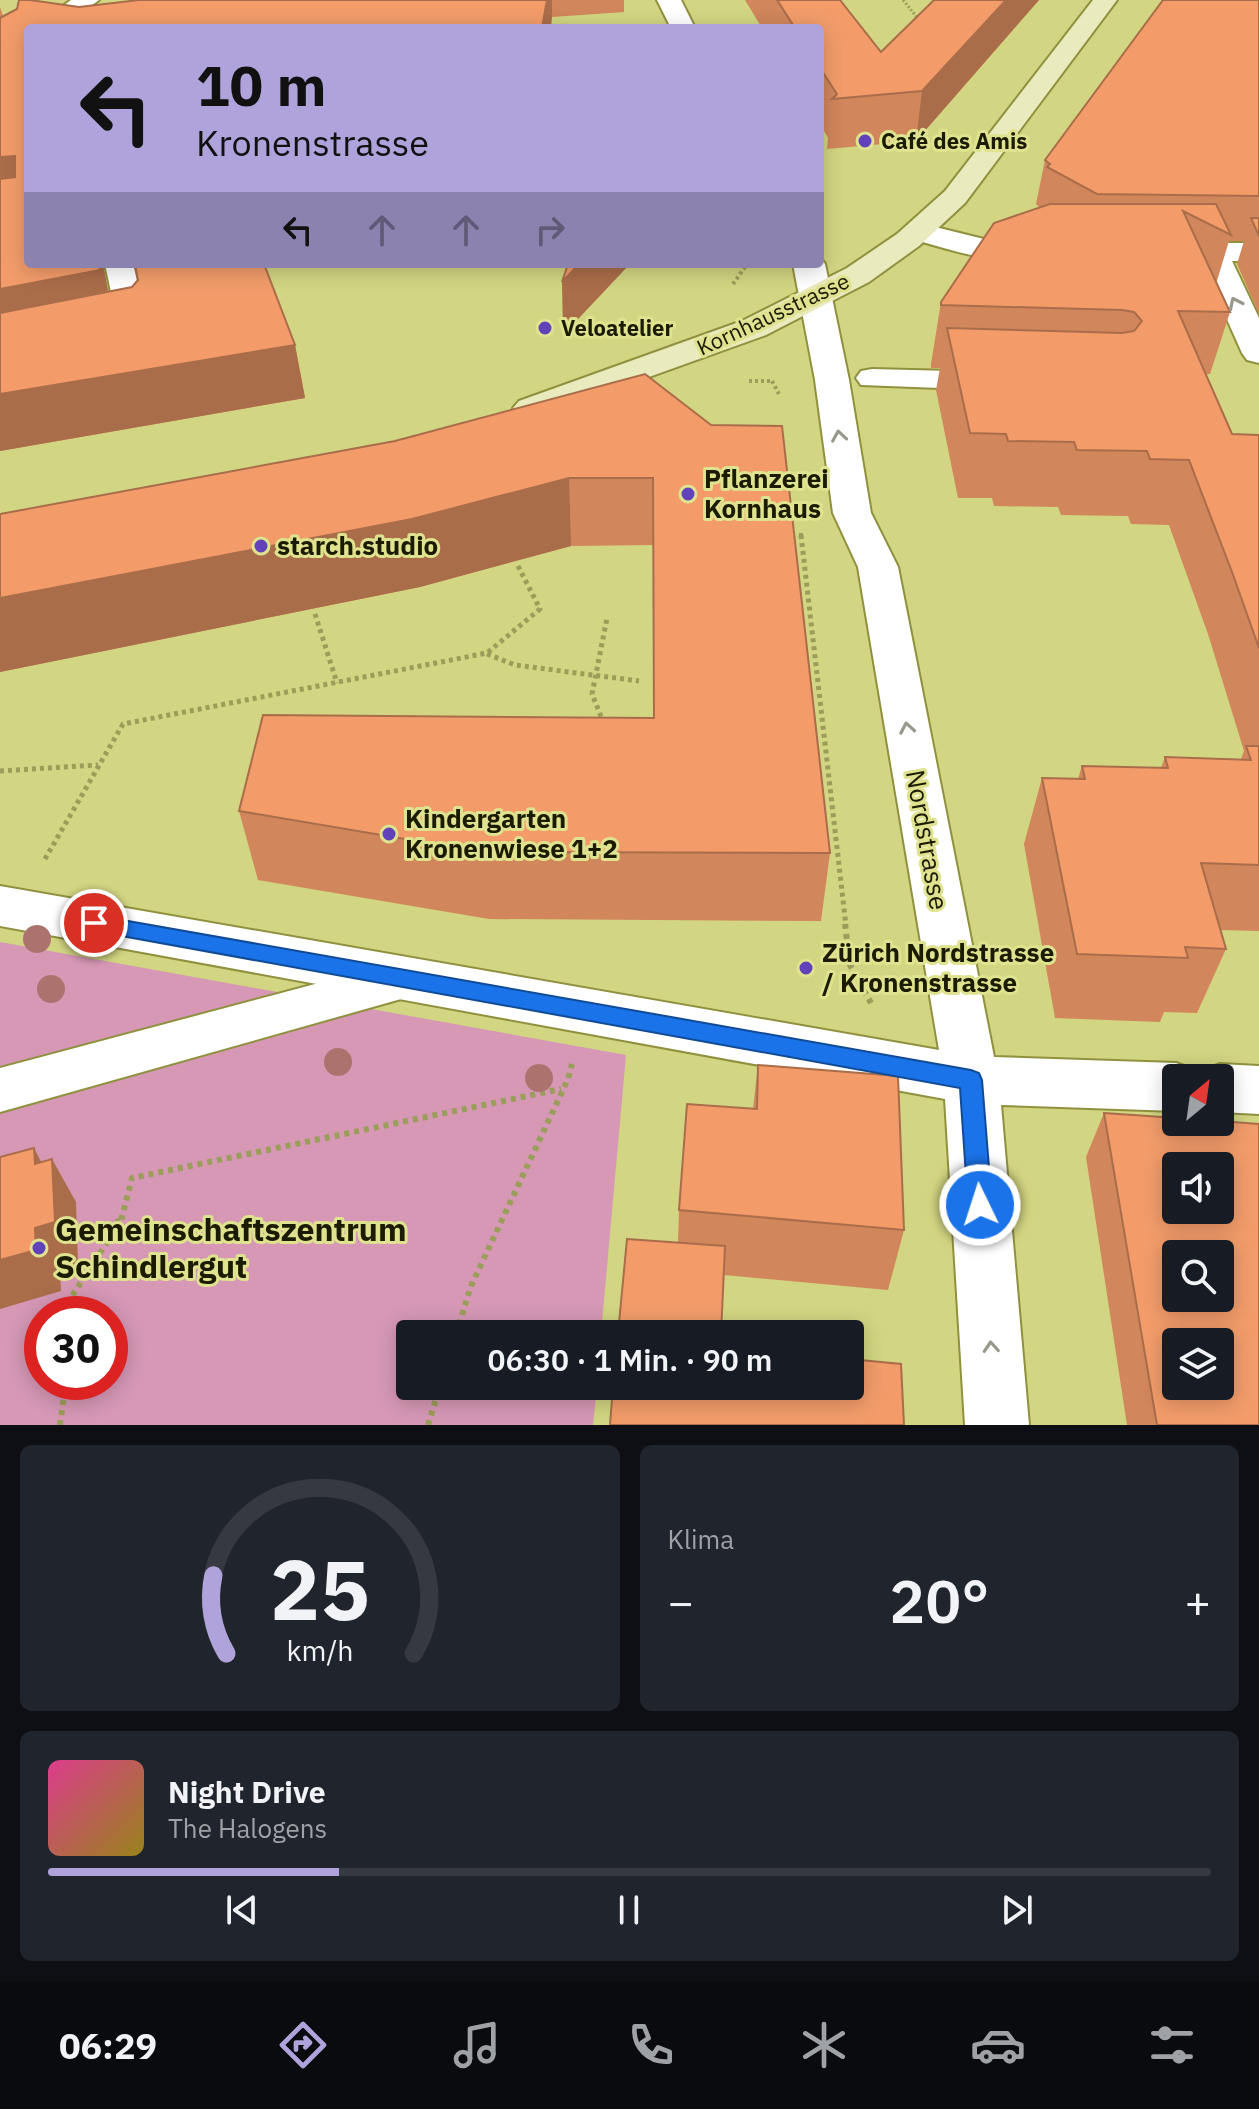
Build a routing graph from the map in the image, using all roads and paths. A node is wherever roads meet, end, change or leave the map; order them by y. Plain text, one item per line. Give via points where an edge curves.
1 (87, 0) edge
2 (669, 0) edge
3 (903, 0) edge
4 (1105, 0) edge
5 (921, 22) edge
6 (51, 24) edge
7 (681, 24) edge
8 (919, 232) junction
9 (1071, 252) edge
10 (1131, 252) edge
11 (1259, 252) edge
12 (1213, 253) junction
13 (120, 268) edge
14 (744, 268) edge
15 (809, 268) edge
16 (732, 285) dead end
17 (813, 299) junction
18 (90, 339) edge
19 (1259, 353) edge
20 (872, 378) dead end
21 (1028, 382) edge
22 (494, 418) edge
23 (801, 531) dead end
24 (517, 564) dead end
25 (315, 614) dead end
26 (607, 618) dead end
27 (487, 653) junction
28 (594, 675) junction
29 (639, 681) dead end
30 (337, 683) junction
31 (606, 731) edge
32 (99, 765) junction
33 (0, 771) edge
34 (44, 860) dead end
35 (0, 906) edge
36 (409, 978) junction
37 (589, 1013) junction
38 (909, 1070) junction
39 (971, 1080) junction
40 (1162, 1087) edge
41 (561, 1089) junction
42 (1234, 1089) edge
43 (0, 1090) edge
44 (1259, 1090) edge
45 (121, 1221) junction
46 (77, 1233) dead end
47 (72, 1296) edge
48 (460, 1320) edge
49 (63, 1400) edge
50 (436, 1400) edge
51 (60, 1425) edge
52 (428, 1425) edge
53 (997, 1425) edge

1 - 6 street
2 - 7 street
3 - 5 path
4 - 8 street, Kornhausstrasse via 955,197
8 - 9 street via 996,251
8 - 17 street, Kornhausstrasse
10 - 12 street
11 - 12 street
19 -> 12 street
13 - 18 lane via 134,330
14 - 16 path
15 - 17 street, Nordstrasse
17 - 22 street, Kornhausstrasse via 720,342
39 -> 17 street, Nordstrasse via 878,567 852,513 832,380
20 - 21 lane
23 - 38 path via 850,965
24 - 27 path via 540,609
25 - 30 path
26 - 28 path
27 - 28 path via 515,665
27 - 30 path
28 - 29 path
28 - 31 path via 592,694
30 - 32 path via 123,724
32 - 33 path
32 - 34 path
35 - 36 street
36 - 37 street
36 - 43 lane
37 - 38 street
37 - 41 path
38 - 39 street
39 - 40 street
53 -> 39 street, Nordstrasse
41 - 45 path via 132,1178
41 - 48 path
42 - 44 street
45 - 46 path
45 - 47 path
49 - 51 path
50 - 52 path

